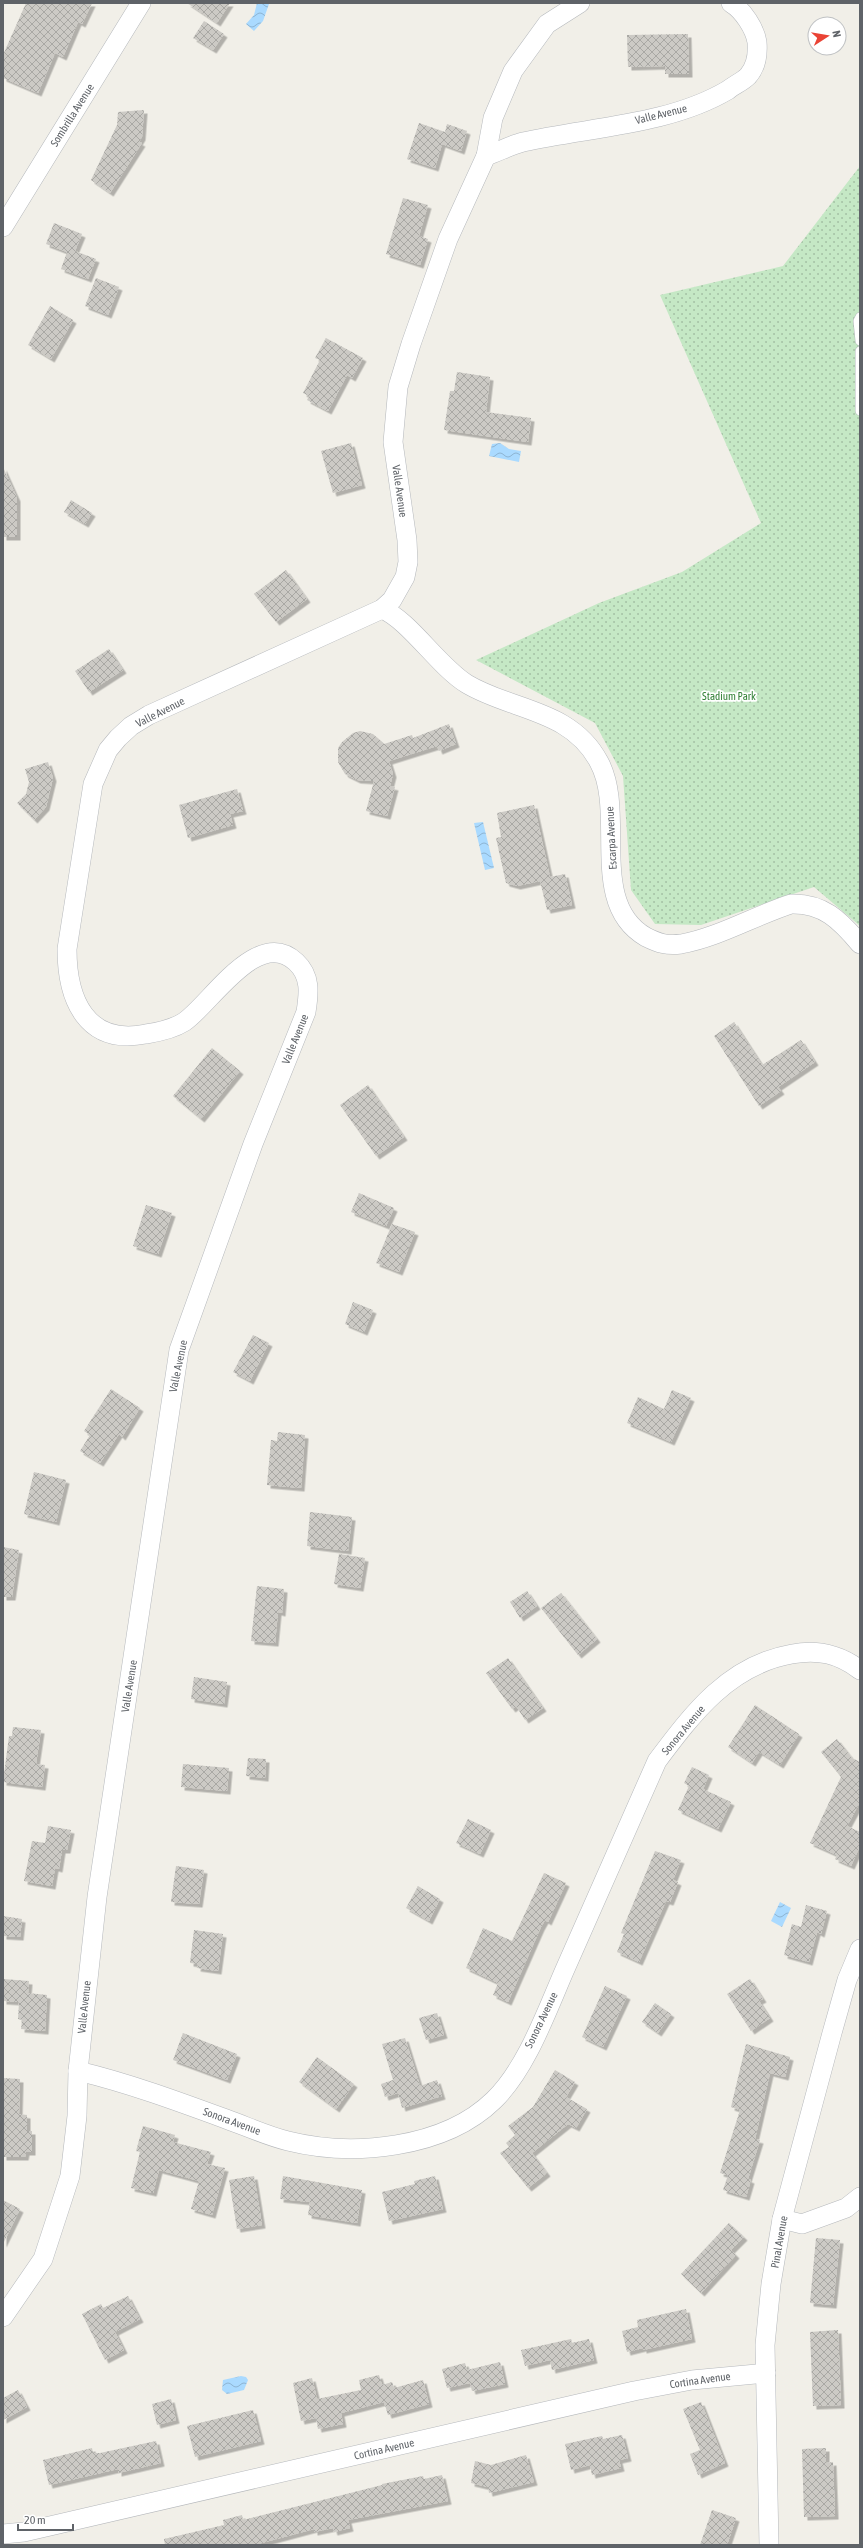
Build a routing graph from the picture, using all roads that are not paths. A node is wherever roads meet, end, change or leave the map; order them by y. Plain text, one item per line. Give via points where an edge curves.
1 (141, 3) edge
2 (580, 3) edge
3 (731, 3) edge
4 (486, 156) junction
5 (3, 227) edge
6 (860, 317) edge
7 (860, 341) edge
8 (860, 351) edge
9 (860, 411) edge
10 (382, 609) junction
11 (860, 944) edge
12 (860, 1670) edge
13 (860, 1949) edge
14 (78, 2071) junction
15 (860, 2198) edge
16 (782, 2219) junction
17 (3, 2318) edge
18 (766, 2372) junction
19 (3, 2534) edge
20 (769, 2545) edge

1 - 5 street, Sombrilla Avenue
2 - 4 street, Valle Avenue via 547,24 513,71 493,118
3 - 4 street, Valle Avenue via 756,33 756,62 742,81 702,103 680,111 522,143
4 - 10 street, Valle Avenue via 448,239 398,387 393,442 408,562 405,578 392,600
6 - 7 lane
8 - 9 lane
10 - 11 street, Escarpa Avenue via 390,613 466,684 540,712 584,742 599,762 608,788 614,889 620,911 637,931 665,946 680,944 705,939 791,904 805,904 834,915
10 - 14 street, Valle Avenue via 131,726 108,750 93,784 67,949 67,974 75,1002 94,1025 107,1033 126,1037 162,1031 184,1022 238,967 266,955 290,957 300,966 310,989 306,1012 253,1144 179,1350 97,1897
12 - 14 street, Sonora Avenue via 841,1658 822,1652 808,1651 770,1658 755,1664 714,1693 679,1731 657,1761 541,2024 512,2079 493,2101 468,2120 433,2137 396,2146 316,2146 287,2141 123,2082
13 - 16 street, Pinal Avenue via 832,2033
14 - 17 street, Valle Avenue via 74,2147 70,2176 61,2208 43,2259
15 - 16 street via 846,2208 802,2224
16 - 18 street, Pinal Avenue via 771,2284 765,2345
18 - 19 street, Cortina Avenue via 692,2380 634,2391 24,2532
18 - 20 street, Pinal Avenue

